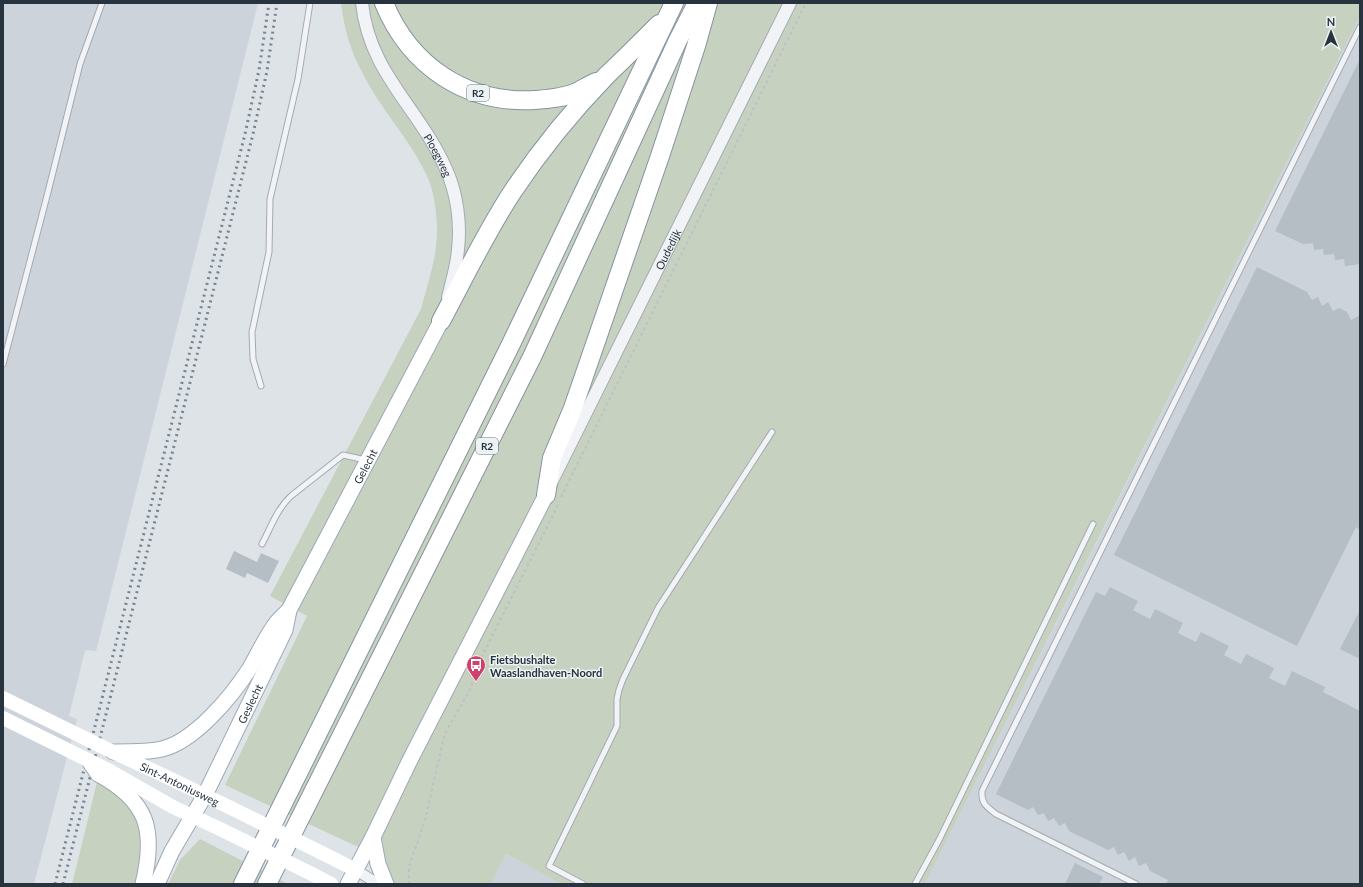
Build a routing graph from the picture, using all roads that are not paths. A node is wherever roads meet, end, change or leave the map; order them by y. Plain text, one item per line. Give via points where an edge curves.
1 (102, 3) edge
2 (310, 3) edge
3 (362, 3) edge
4 (384, 3) edge
5 (697, 3) edge
6 (708, 3) edge
7 (790, 3) edge
8 (672, 8) edge
9 (1360, 27) edge
10 (607, 76) junction
11 (441, 321) junction
12 (3, 364) edge
13 (261, 386) dead end
14 (772, 432) dead end
15 (367, 460) junction
16 (546, 495) junction
17 (1093, 524) dead end
18 (262, 544) dead end
19 (289, 610) junction
20 (3, 698) edge
21 (3, 718) edge
22 (113, 752) junction
23 (89, 761) joint
24 (109, 775) junction
25 (205, 795) junction
26 (193, 817) junction
27 (374, 837) junction
28 (356, 870) junction
29 (143, 884) edge
30 (157, 884) edge
31 (243, 884) edge
32 (267, 884) edge
33 (331, 884) edge
34 (348, 884) edge
35 (378, 884) edge
36 (386, 884) edge
37 (583, 884) edge
38 (915, 884) edge
39 (1136, 884) edge

1 - 12 lane via 80,64
2 - 13 lane via 298,78 270,199 269,252 252,332 253,359
3 - 11 street, Ploegweg via 367,33 381,65 433,144 453,187 458,212 458,249
4 - 10 highway, R2 via 394,25 416,54 441,76 485,96 517,101 549,99 576,93
5 - 32 highway, R2 via 532,357
6 - 16 highway via 660,156 552,458
7 - 16 street, Oudedijk
8 - 10 highway, R2
8 - 31 highway, R2 via 511,344
9 - 39 lane via 982,791 982,800 996,814
10 - 11 highway, R2 via 559,131 514,191 494,222
11 - 15 main road, Gelecht
14 - 37 lane via 658,608 623,679 617,699 617,726 549,866
15 - 18 lane via 343,455 284,502
15 - 19 main road, Gelecht
16 - 27 main road
17 - 38 lane via 939,840
19 - 22 main road via 275,625 230,696 192,733 163,749
19 - 25 main road, Geslecht via 285,630
20 - 22 main road, Sint-Antoniusweg, bridge
21 - 23 main road, bridge
22 - 25 main road, Sint-Antoniusweg
23 - 24 main road, bridge via 98,774
24 - 26 main road, Sint-Antoniusweg
24 - 29 main road via 138,806 145,820 149,839
25 - 26 main road, Geslecht
25 - 28 main road, Sint-Antoniusweg, bridge
26 - 30 main road, Geslecht via 172,851
26 - 33 main road, Sint-Antoniusweg, bridge
27 - 28 main road
27 - 36 main road via 374,850
28 - 34 main road
28 - 35 street

